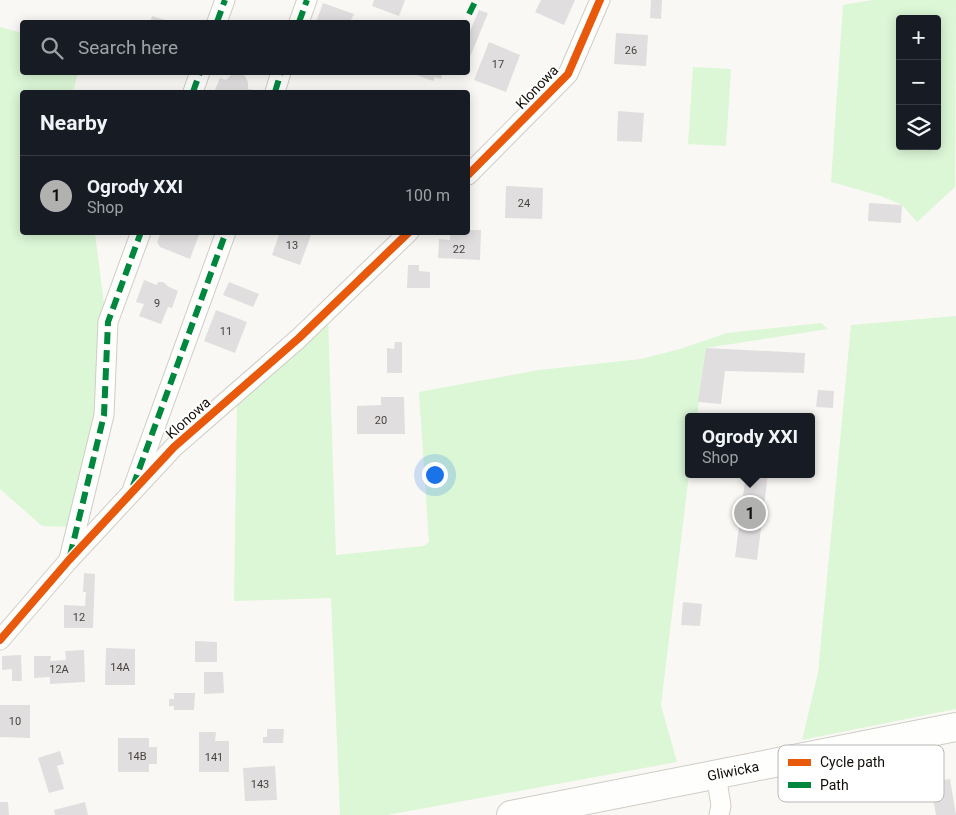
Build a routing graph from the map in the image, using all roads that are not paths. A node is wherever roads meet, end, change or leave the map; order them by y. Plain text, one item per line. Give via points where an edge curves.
1 (225, 0) edge
2 (307, 0) edge
3 (600, 0) edge
4 (218, 20) edge
5 (300, 20) edge
6 (199, 75) edge
7 (280, 75) edge
8 (194, 90) edge
9 (276, 90) edge
10 (470, 173) edge
11 (140, 235) edge
12 (225, 235) edge
13 (406, 235) edge
14 (130, 496) junction
15 (69, 560) junction
16 (0, 640) edge
17 (956, 727) edge
18 (864, 745) edge
19 (778, 762) edge
20 (716, 774) junction
21 (511, 815) edge
22 (720, 815) edge

1 - 4 street
2 - 5 street
3 - 10 street, Klonowa via 568,74
6 - 8 street
7 - 9 street
11 - 15 street, Klonowa via 108,322 104,415
12 - 14 street, Klonowa
13 - 14 street, Klonowa via 298,338 174,447
14 - 15 street, Klonowa
15 - 16 street, Klonowa
17 - 18 main road, Gliwicka
19 - 20 main road, Gliwicka
20 - 21 main road, Gliwicka
20 - 22 street via 722,806

